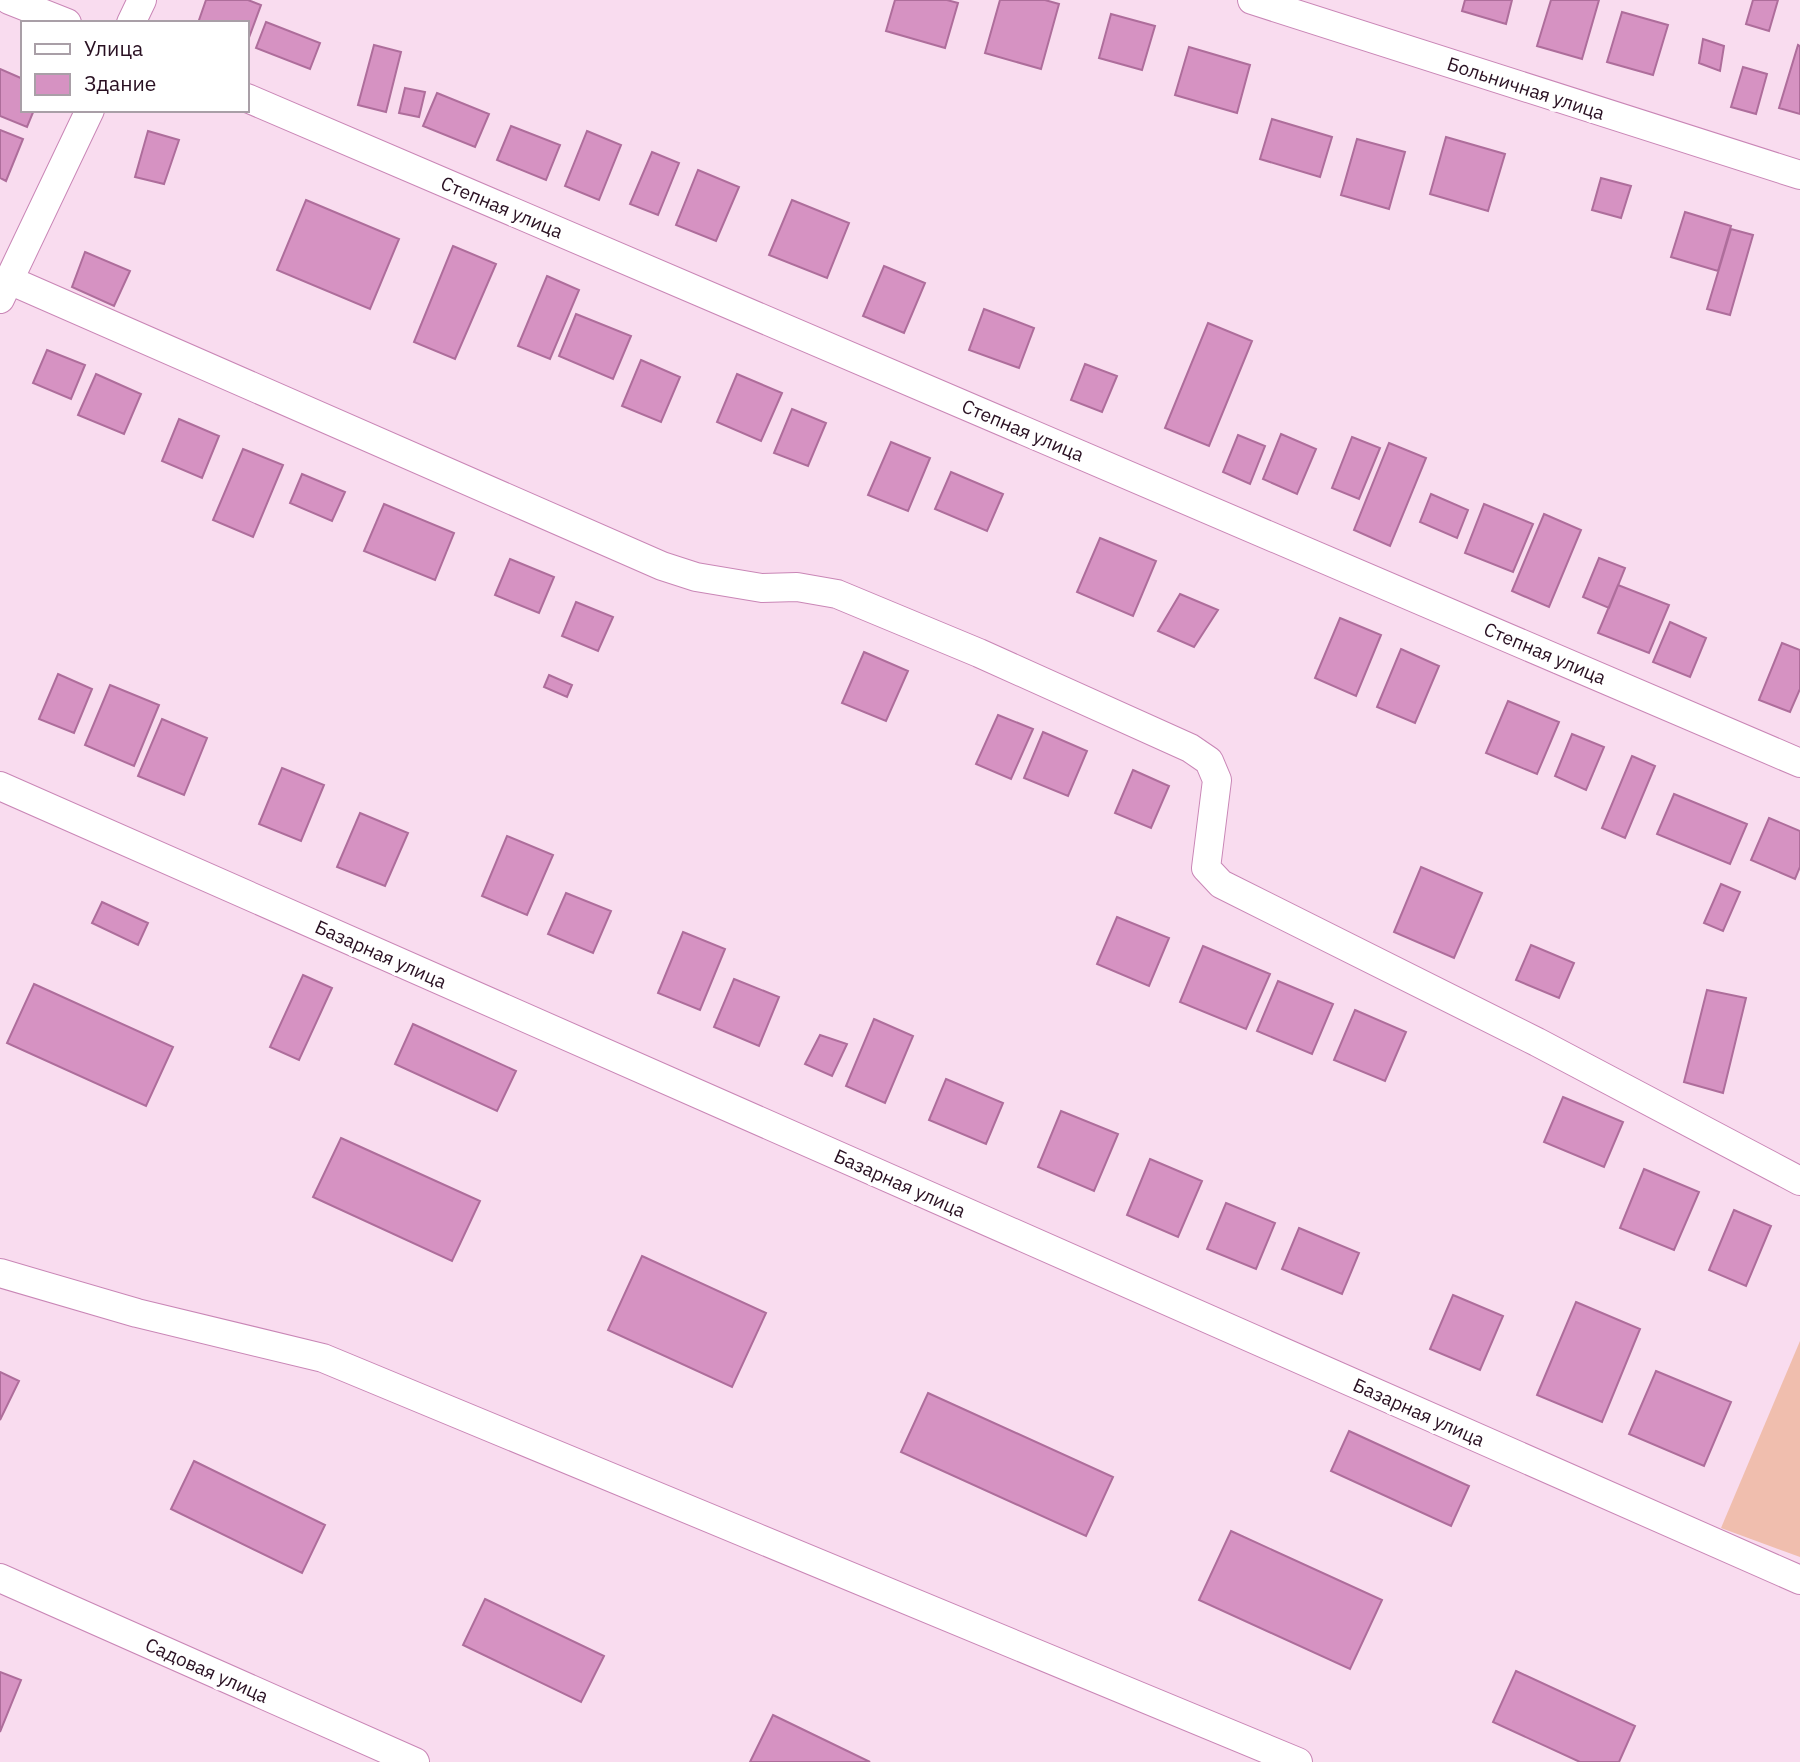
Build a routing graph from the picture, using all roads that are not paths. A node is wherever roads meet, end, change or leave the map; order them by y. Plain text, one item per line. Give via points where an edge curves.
1 (9, 0) edge
2 (142, 0) edge
3 (1252, 0) edge
4 (62, 21) edge
5 (132, 21) edge
6 (248, 98) edge
7 (89, 112) edge
8 (1800, 176) edge
9 (5, 289) edge
10 (1800, 763) edge
11 (0, 786) edge
12 (1800, 1181) edge
13 (0, 1273) edge
14 (0, 1578) edge
15 (1800, 1580) edge
16 (415, 1762) edge
17 (1298, 1762) edge

1 - 4 street
2 - 5 street
3 - 8 street, Больничная улица
6 - 10 street, Степная улица
7 - 9 street
9 - 12 street via 662,566 762,589 797,587 838,594 1190,748 1209,761 1217,780 1206,868 1221,884 1537,1042
11 - 15 street, Базарная улица
13 - 17 street via 137,1313 323,1358
14 - 16 street, Садовая улица

